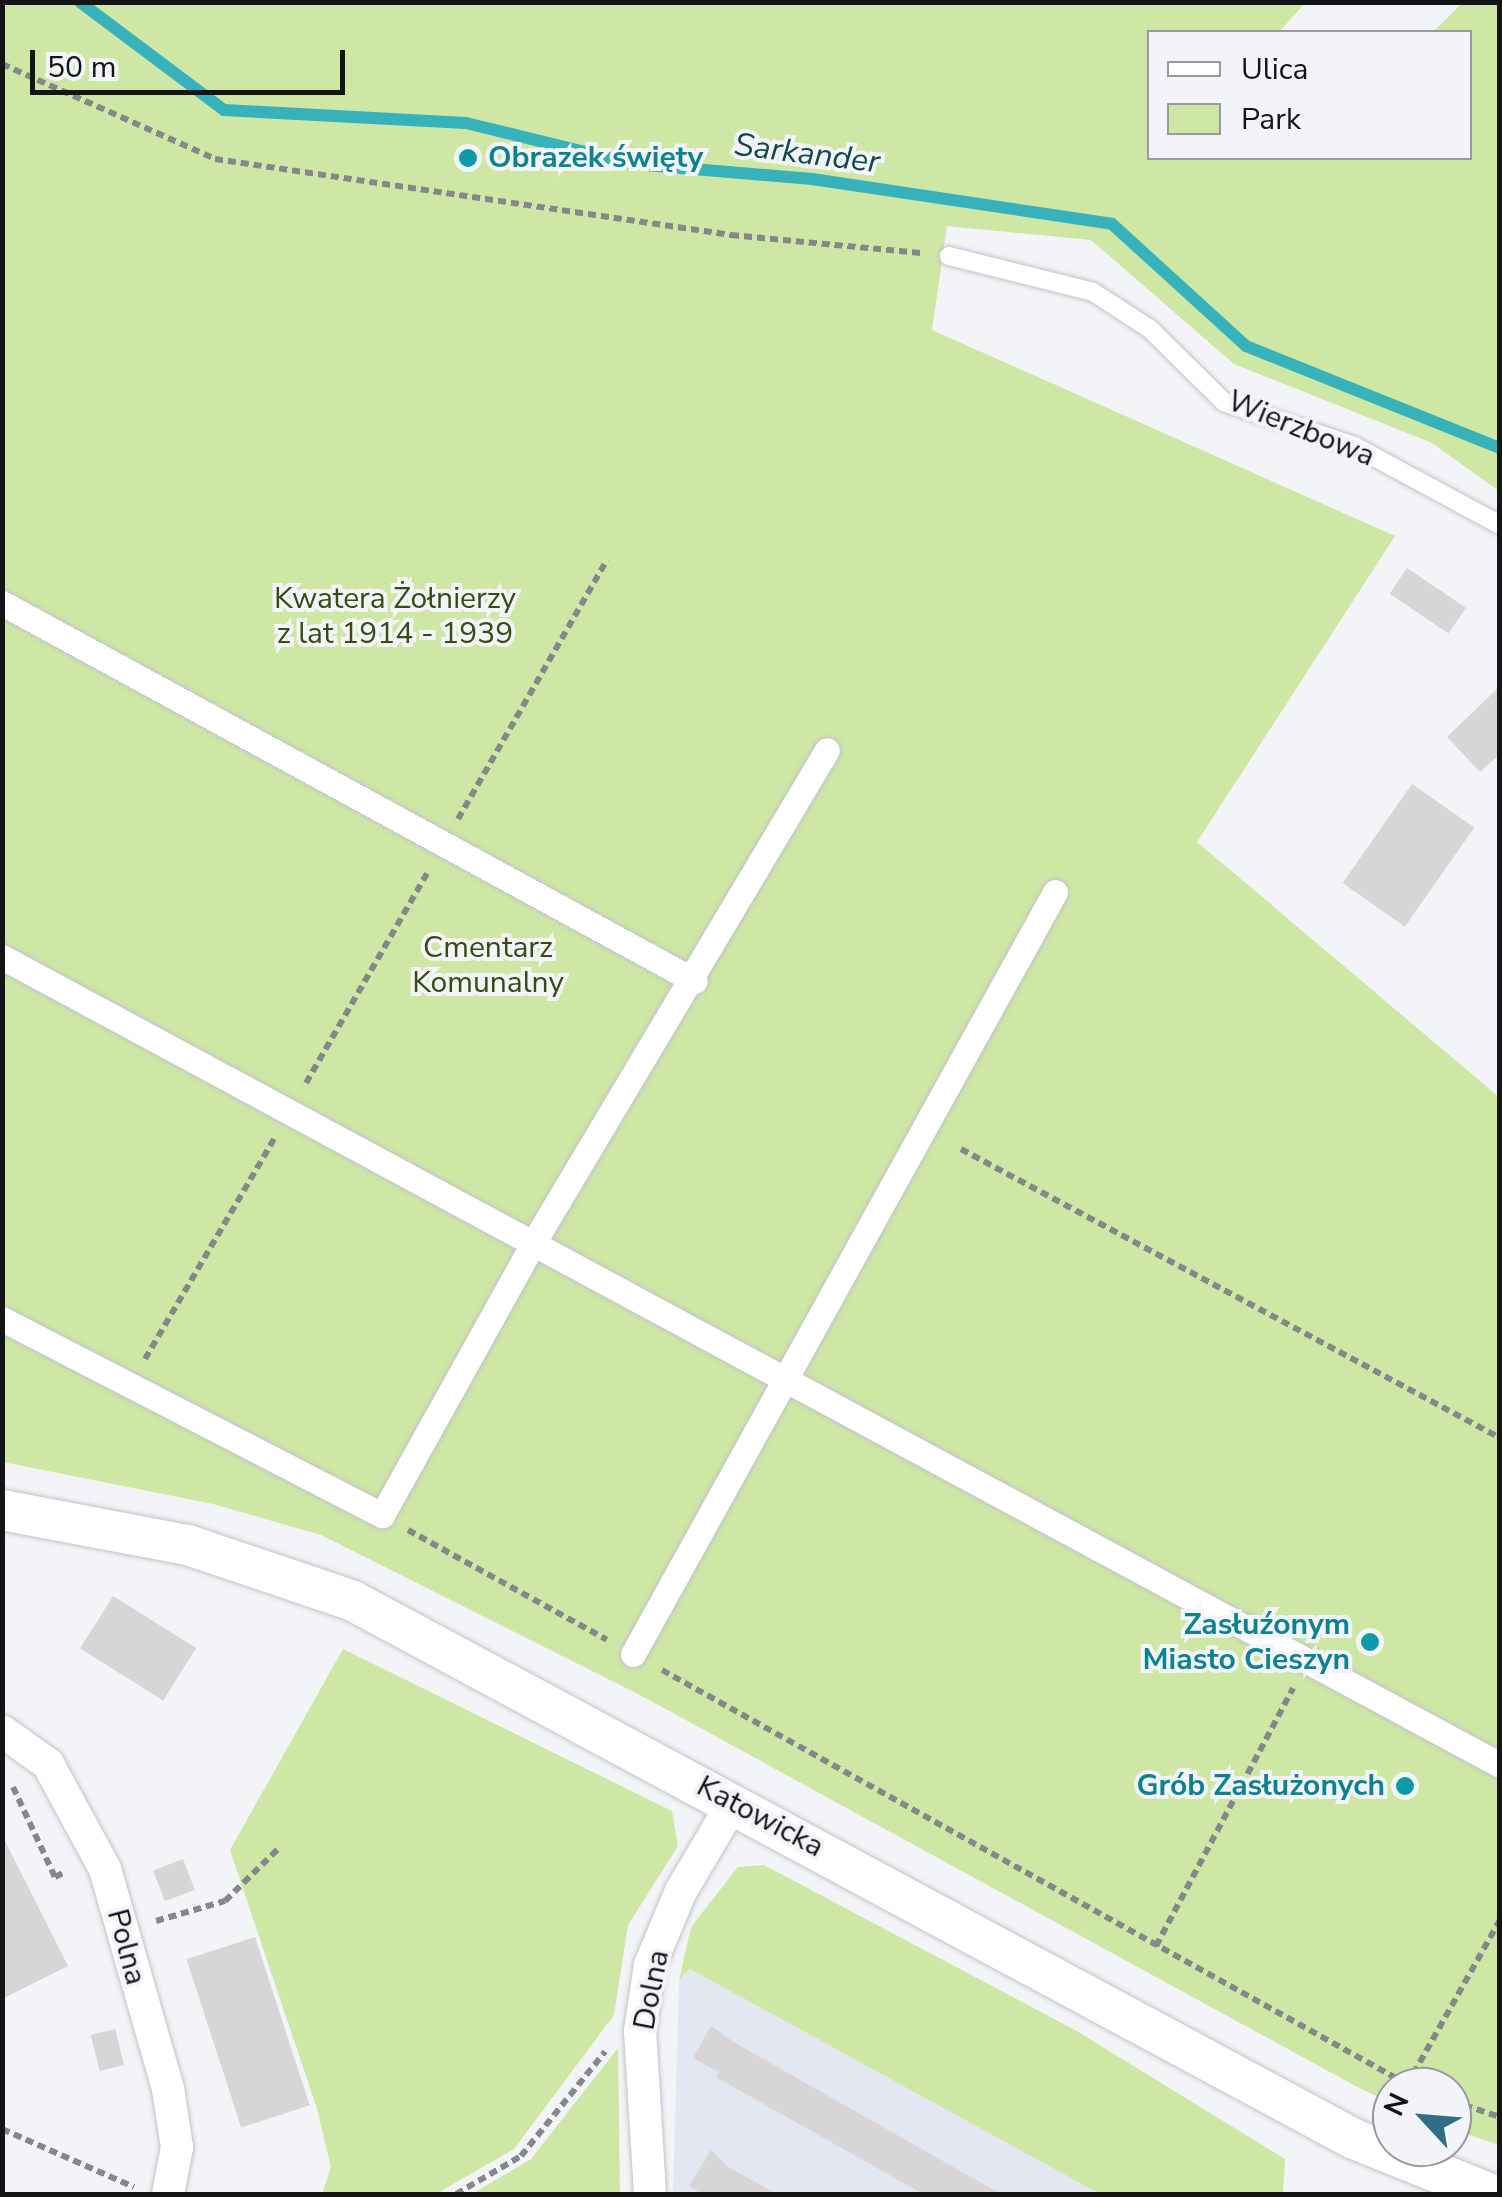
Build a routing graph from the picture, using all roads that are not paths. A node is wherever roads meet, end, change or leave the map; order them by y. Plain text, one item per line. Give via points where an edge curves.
1 (949, 256) road end
2 (1500, 525) edge
3 (2, 602) edge
4 (827, 750) dead end
5 (1056, 892) dead end
6 (2, 957) edge
7 (695, 980) junction
8 (534, 1240) junction
9 (2, 1318) edge
10 (786, 1378) junction
11 (2, 1510) edge
12 (632, 1654) road end
13 (2, 1731) edge
14 (1500, 1765) edge
15 (733, 1803) junction
16 (168, 2194) edge
17 (650, 2194) edge
18 (1491, 2194) edge

1 - 2 lane, Wierzbowa via 1092,292 1150,329 1224,402 1354,446
3 - 7 street
4 - 7 street
5 - 10 street
6 - 8 street
7 - 8 street
8 - 9 street via 382,1516
8 - 10 street
10 - 12 street
10 - 14 street
11 - 15 street, Katowicka via 188,1545 353,1601
13 - 16 street, Polna via 48,1764 105,1870 168,2089 176,2146
15 - 17 street, Dolna via 681,1891 650,1965 640,2032
15 - 18 street, Katowicka via 1354,2139

